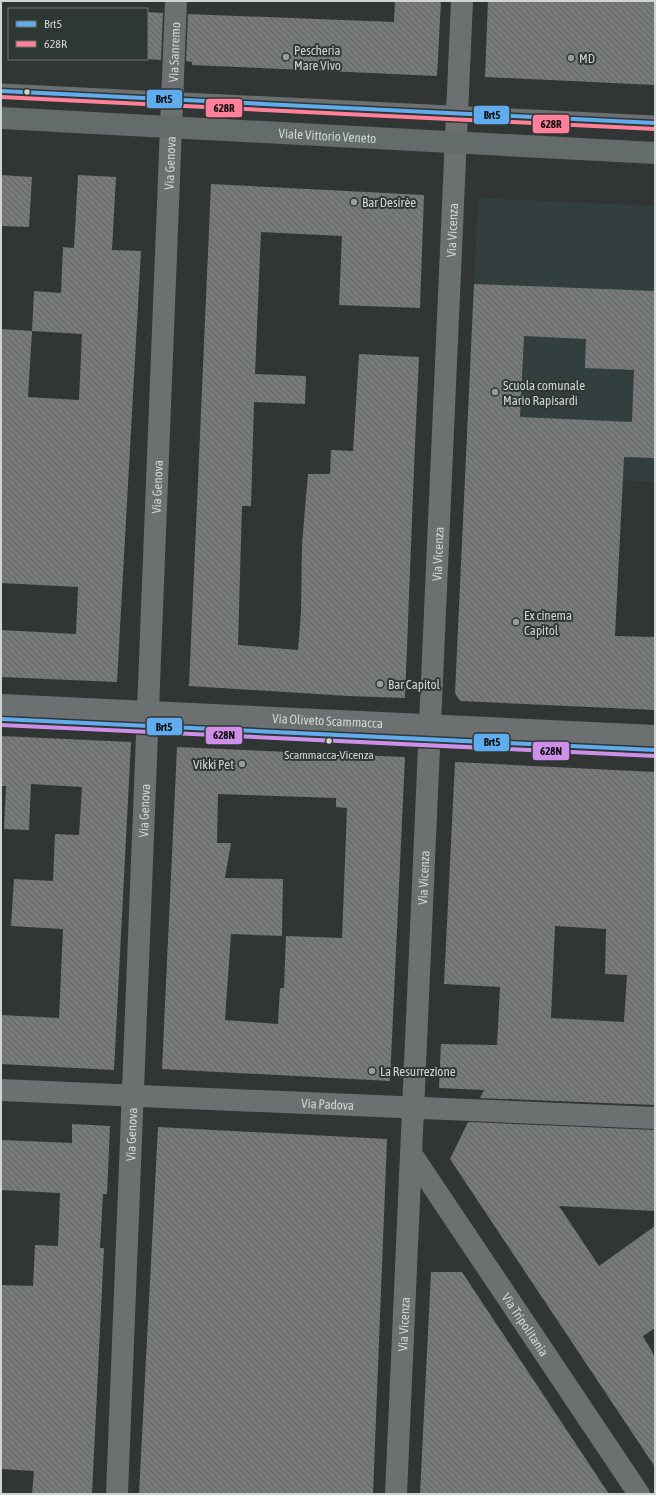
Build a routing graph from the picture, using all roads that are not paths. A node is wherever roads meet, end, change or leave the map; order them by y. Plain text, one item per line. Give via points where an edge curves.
1 (176, 1) edge
2 (462, 1) edge
3 (1, 91) edge
4 (172, 99) junction
5 (457, 113) junction
6 (1, 118) edge
7 (655, 123) edge
8 (172, 127) junction
9 (456, 142) junction
10 (655, 153) edge
11 (1, 705) edge
12 (1, 719) edge
13 (148, 719) junction
14 (430, 732) junction
15 (655, 736) edge
16 (655, 750) edge
17 (1, 1090) edge
18 (133, 1095) junction
19 (414, 1107) junction
20 (655, 1118) edge
21 (412, 1155) junction
22 (117, 1494) edge
23 (396, 1494) edge
24 (639, 1494) edge

1 - 4 street, Via Sanremo
2 - 5 street, Via Vicenza
3 - 4 lane
4 - 5 lane
4 - 8 street, Via Sanremo
5 - 7 lane
5 - 9 street, Via Vicenza
6 - 8 main road, Viale Vittorio Veneto
8 - 9 main road, Viale Vittorio Veneto
8 - 13 street, Via Genova
9 - 10 main road, Viale Vittorio Veneto
9 - 14 street, Via Vicenza
11 - 13 street, Via Oliveto Scammacca
12 - 13 lane
13 - 14 street, Via Oliveto Scammacca
13 - 18 street, Via Genova
14 - 15 street, Via Oliveto Scammacca
14 - 16 lane
14 - 19 street, Via Vicenza
17 - 18 street, Via Padova
18 - 19 street, Via Padova
18 - 22 street, Via Genova
19 - 20 street, Via Padova
19 - 21 street, Via Vicenza
21 - 23 street, Via Vicenza
21 - 24 street, Via Tripolitania

